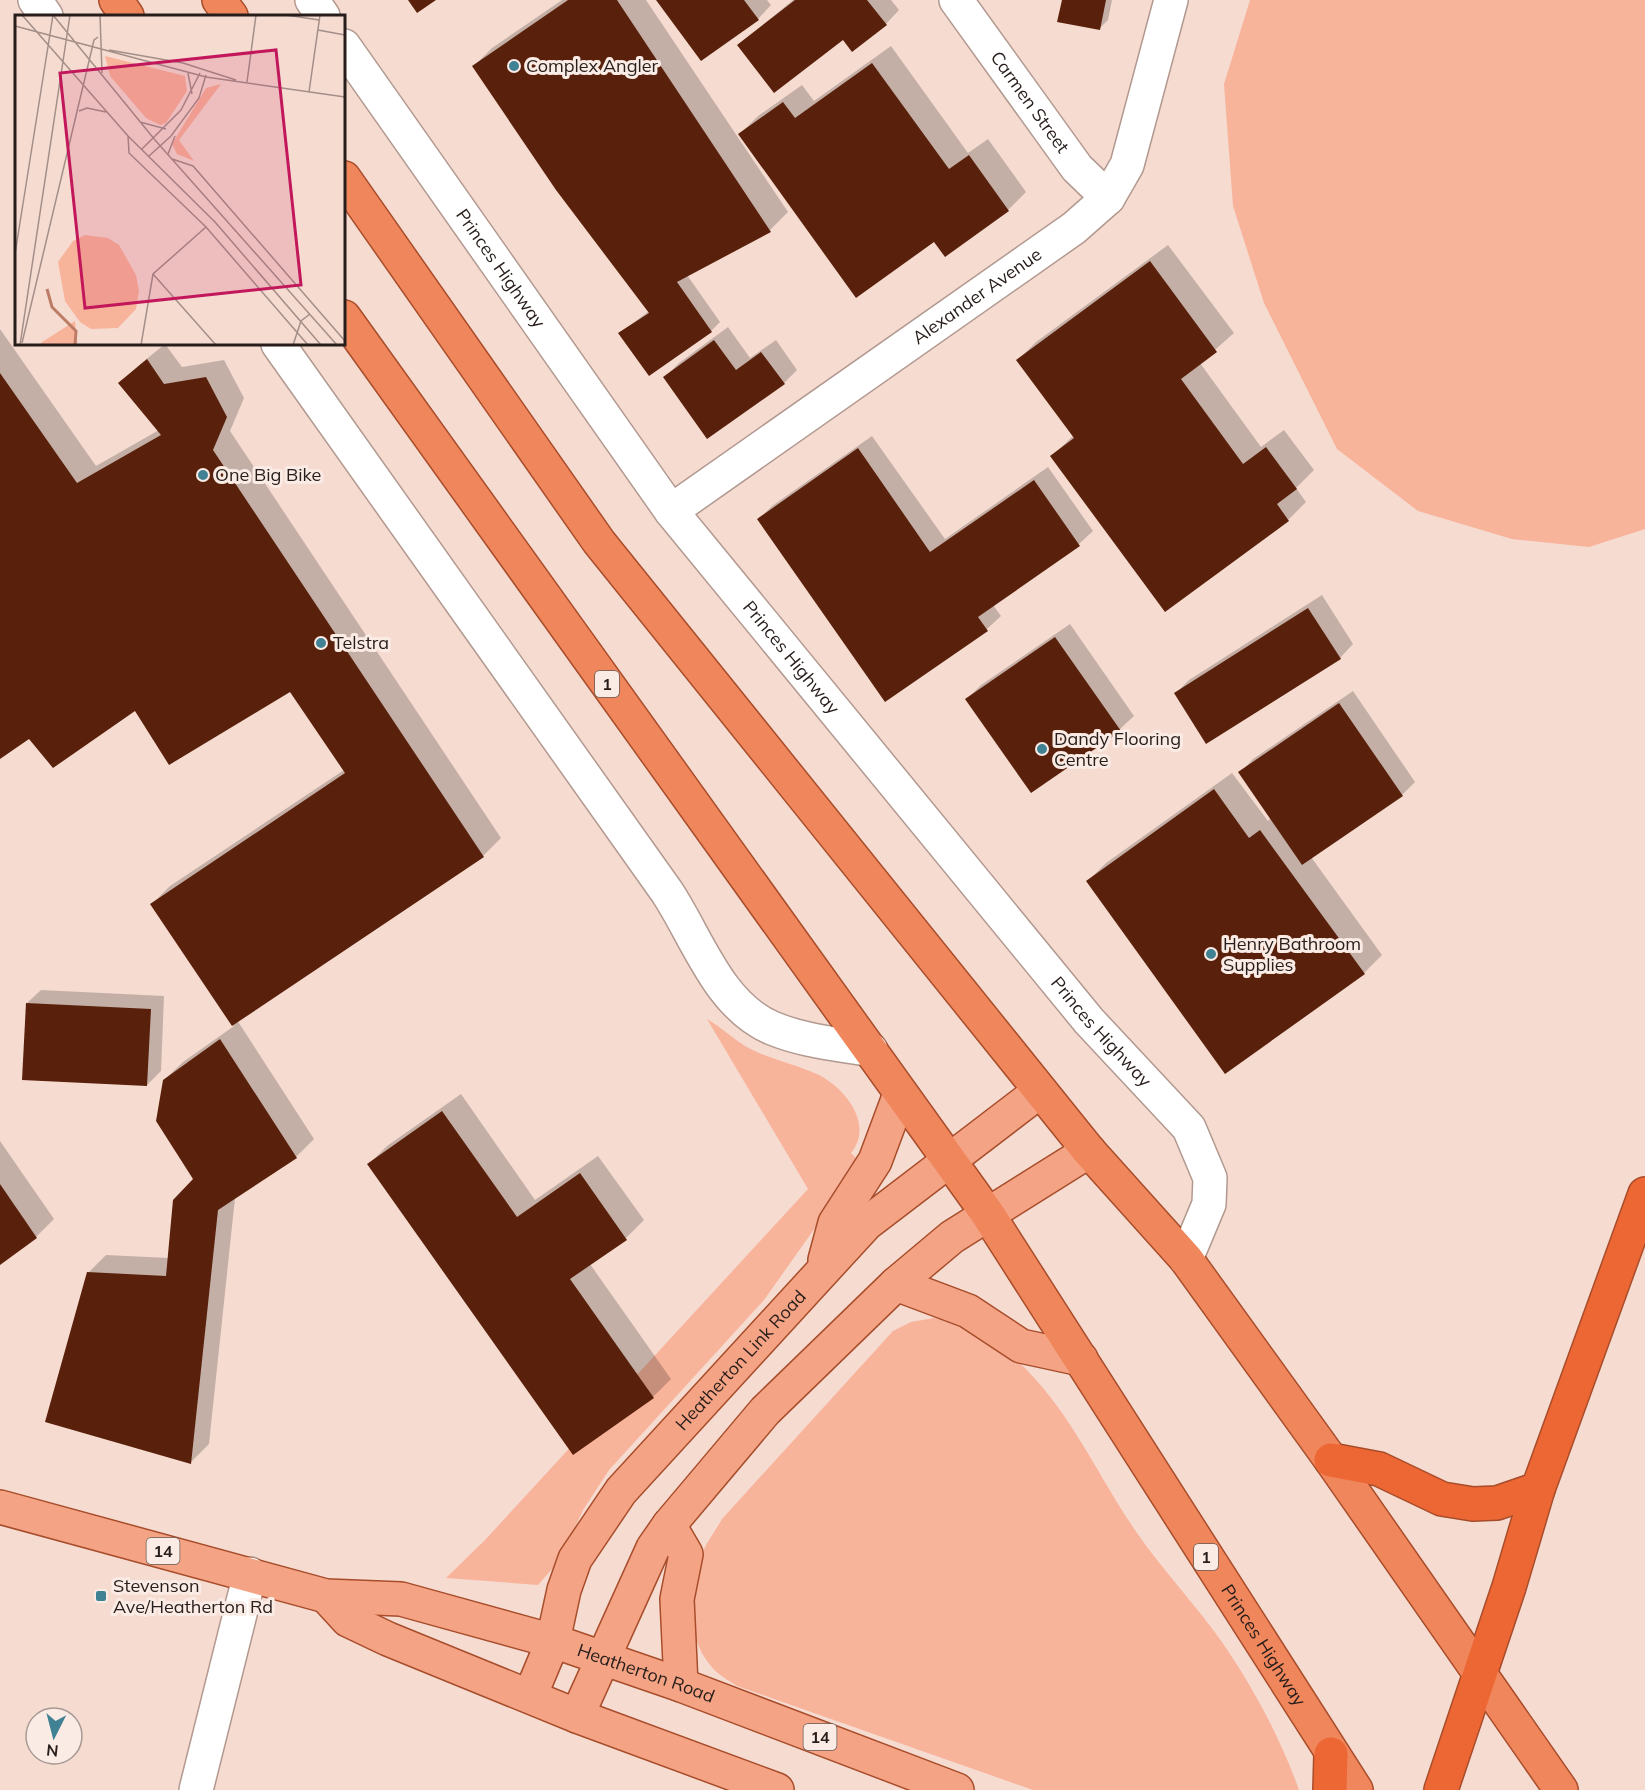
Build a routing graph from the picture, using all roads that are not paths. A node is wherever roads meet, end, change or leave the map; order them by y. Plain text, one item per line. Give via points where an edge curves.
1 (35, 0) edge
2 (116, 0) edge
3 (219, 0) edge
4 (312, 0) edge
5 (956, 0) edge
6 (1171, 0) edge
7 (45, 15) edge
8 (126, 15) edge
9 (230, 15) edge
10 (322, 15) edge
11 (345, 47) edge
12 (345, 179) edge
13 (1108, 198) junction
14 (345, 318) edge
15 (279, 345) edge
16 (671, 511) junction
17 (871, 1050) junction
18 (1040, 1091) junction
19 (900, 1094) junction
20 (1089, 1151) junction
21 (950, 1161) junction
22 (1645, 1194) edge
23 (987, 1213) junction
24 (1186, 1259) junction
25 (822, 1268) junction
26 (896, 1284) junction
27 (1081, 1359) junction
28 (1331, 1460) junction
29 (1538, 1489) junction
30 (0, 1507) edge
31 (669, 1525) junction
32 (250, 1574) junction
33 (326, 1596) junction
34 (554, 1641) junction
35 (603, 1659) junction
36 (1479, 1676) junction
37 (681, 1685) junction
38 (530, 1696) junction
39 (577, 1716) junction
40 (1331, 1754) junction
41 (196, 1790) edge
42 (777, 1790) edge
43 (957, 1790) edge
44 (1330, 1790) edge
45 (1356, 1790) edge
46 (1441, 1790) edge
47 (1561, 1790) edge

1 - 7 street
2 - 8 highway
3 - 9 highway
4 - 10 street
5 - 13 street, Carmen Street via 1077,168
6 - 13 street, Alexander Avenue via 1127,165
11 - 16 street, Princes Highway
12 - 18 highway via 599,542
13 - 16 street, Alexander Avenue via 1074,228
14 - 17 highway, Princes Highway / 1
15 - 17 street via 667,892 722,984 748,1013 771,1027 802,1038
16 - 24 street, Princes Highway via 1089,1021 1189,1128 1210,1178 1209,1204
17 - 19 highway, Princes Highway / 1
18 - 20 highway
18 - 21 main road, Heatherton Link Road
19 - 21 highway, Princes Highway / 1
19 - 25 main road via 875,1161 835,1223
20 - 23 main road
20 - 24 highway
21 - 23 highway, Princes Highway / 1
21 - 25 main road, Heatherton Link Road via 866,1224
22 - 29 highway
23 - 26 main road
23 - 27 highway, Princes Highway / 1
24 - 28 highway
25 - 34 main road, Heatherton Link Road via 728,1377 621,1491 575,1559
26 - 27 main road via 968,1311 1022,1346
26 - 31 main road via 765,1411
27 - 40 highway, Princes Highway / 1
28 - 29 highway via 1379,1469 1442,1499 1473,1504 1497,1503
28 - 36 highway
29 - 36 highway
30 - 32 main road, Heatherton Road / 14
31 - 35 main road via 638,1578
31 - 37 main road via 686,1554 677,1599
32 - 33 main road, Heatherton Road / 14
32 - 41 street
33 - 34 main road, Heatherton Road / 14 via 401,1599
33 - 38 main road via 348,1620
34 - 35 main road, Heatherton Road / 14
34 - 38 main road, Heatherton Link Road
35 - 37 main road, Heatherton Road / 14
35 - 39 main road
36 - 46 highway
36 - 47 highway
37 - 43 main road, Heatherton Road / 14
38 - 39 main road
39 - 42 main road
40 - 44 highway
40 - 45 highway, Princes Highway / 1

